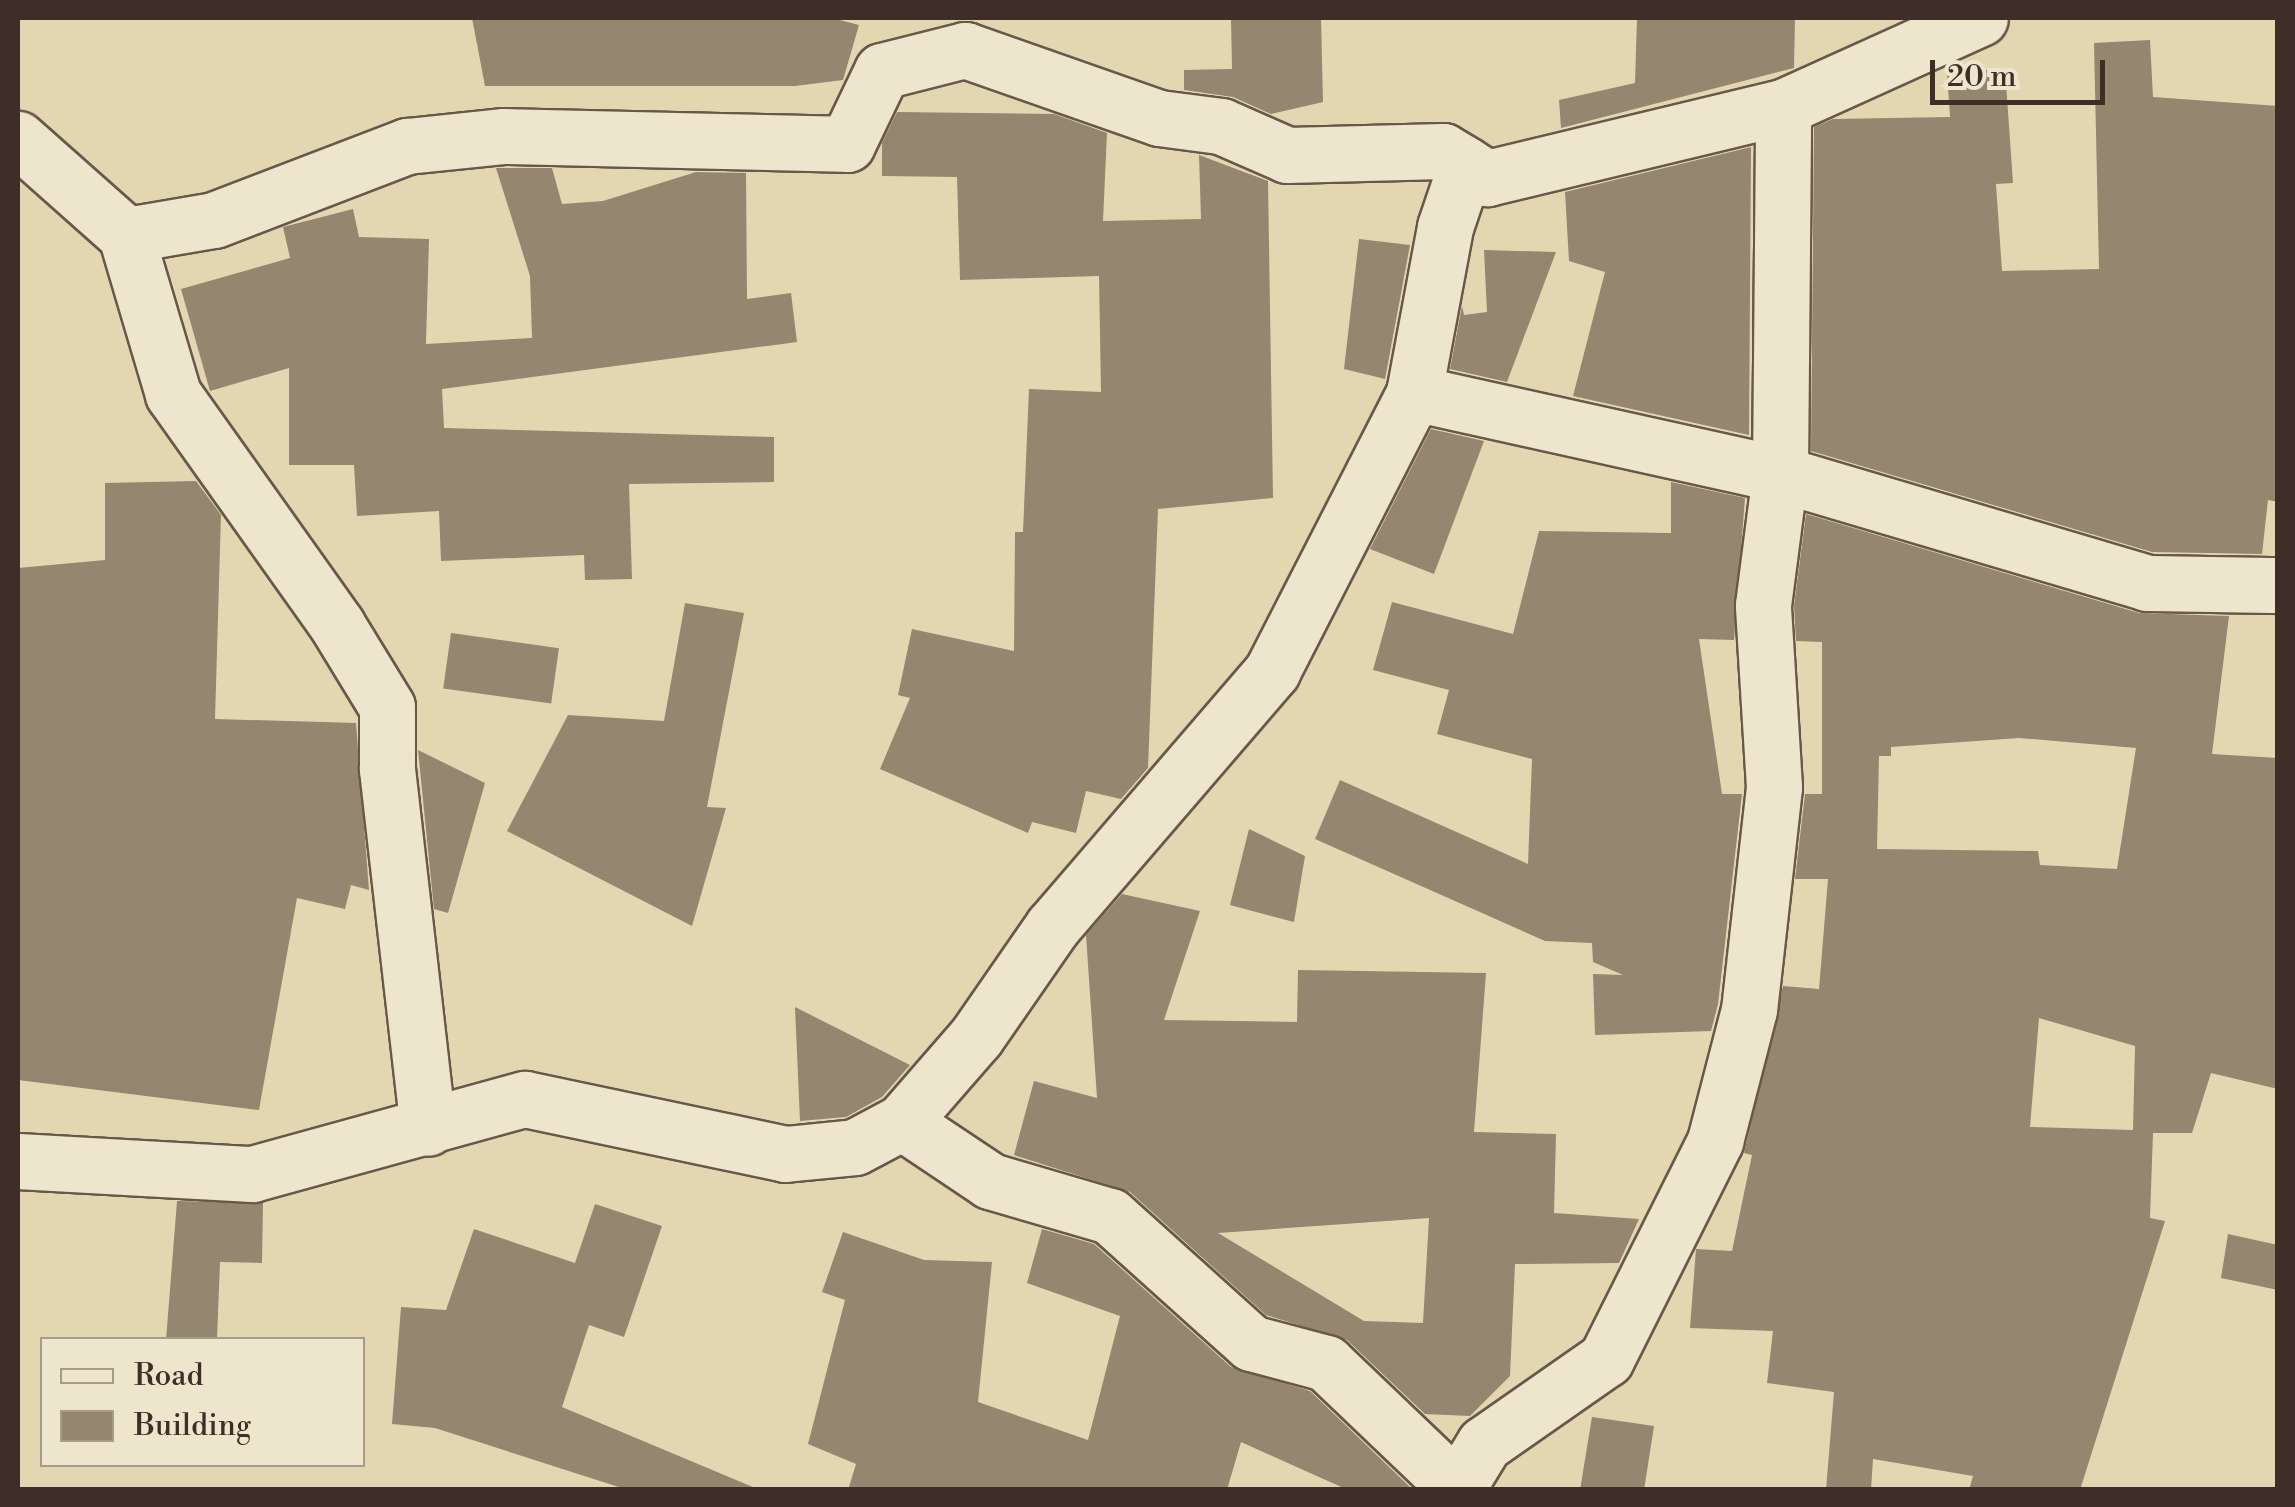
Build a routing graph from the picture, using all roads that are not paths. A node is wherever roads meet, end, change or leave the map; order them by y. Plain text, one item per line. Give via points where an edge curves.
1 (1980, 18) edge
2 (1784, 106) junction
3 (18, 139) edge
4 (1466, 166) junction
5 (126, 235) junction
6 (1414, 393) junction
7 (1780, 474) junction
8 (2278, 585) edge
9 (902, 1122) junction
10 (428, 1128) junction
11 (18, 1161) edge
12 (1458, 1488) edge

1 - 2 street
2 - 4 street via 1487,178
2 - 7 street
3 - 5 street
4 - 5 street via 1443,151 1288,155 1221,126 1142,113 965,50 882,71 847,144 504,136 407,146 214,220
4 - 6 street via 1445,228
5 - 10 street via 173,394 337,625 387,707 387,769
6 - 7 street
6 - 9 street via 1272,671 1054,926 976,1037
7 - 8 street via 2147,583
7 - 12 street via 1764,606 1774,787 1749,1010 1714,1141 1606,1358 1484,1444
9 - 10 street via 855,1147 785,1154 525,1100
9 - 12 street via 990,1181 1110,1216 1251,1343 1326,1364
10 - 11 street via 252,1174

